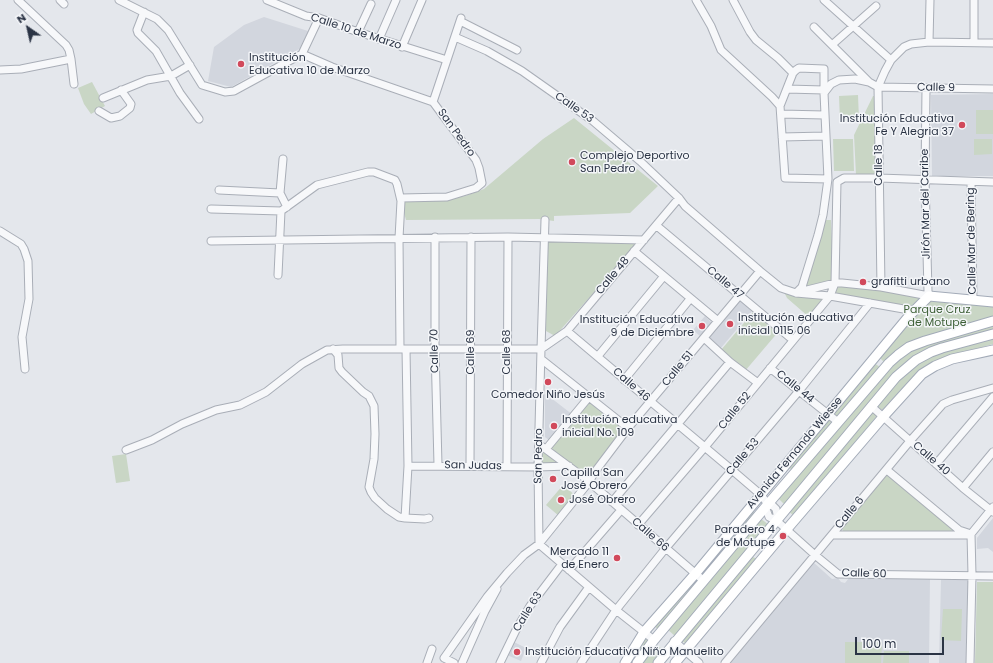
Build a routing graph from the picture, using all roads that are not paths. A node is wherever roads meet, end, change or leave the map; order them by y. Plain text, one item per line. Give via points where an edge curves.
1 (18, 0) edge
2 (119, 0) edge
3 (268, 0) edge
4 (396, 0) edge
5 (422, 0) edge
6 (696, 0) edge
7 (734, 0) edge
8 (824, 0) edge
9 (930, 0) edge
10 (974, 0) edge
11 (371, 4) dead end
12 (876, 6) dead end
13 (144, 12) junction
14 (319, 18) junction
15 (853, 26) junction
16 (814, 27) dead end
17 (358, 32) junction
18 (455, 37) junction
19 (379, 39) junction
20 (929, 42) junction
21 (974, 42) junction
22 (993, 43) edge
23 (833, 44) junction
24 (402, 47) junction
25 (517, 50) dead end
26 (302, 54) junction
27 (71, 59) junction
28 (447, 60) junction
29 (891, 60) junction
30 (190, 66) junction
31 (0, 70) edge
32 (793, 74) junction
33 (171, 76) junction
34 (869, 82) junction
35 (74, 84) dead end
36 (878, 87) junction
37 (926, 88) junction
38 (787, 89) junction
39 (993, 89) edge
40 (121, 90) junction
41 (824, 92) junction
42 (103, 98) dead end
43 (433, 102) junction
44 (780, 106) junction
45 (99, 111) dead end
46 (781, 114) junction
47 (824, 115) junction
48 (199, 119) dead end
49 (825, 136) junction
50 (782, 137) junction
51 (283, 159) dead end
52 (879, 178) junction
53 (925, 178) junction
54 (828, 179) junction
55 (971, 182) junction
56 (993, 182) edge
57 (219, 190) dead end
58 (280, 193) junction
59 (401, 198) junction
60 (680, 198) junction
61 (211, 209) dead end
62 (284, 209) junction
63 (546, 220) dead end
64 (657, 226) junction
65 (0, 231) edge
66 (471, 237) junction
67 (508, 237) junction
68 (399, 238) junction
69 (435, 238) junction
70 (544, 238) junction
71 (280, 240) junction
72 (644, 240) junction
73 (211, 241) dead end
74 (634, 251) junction
75 (760, 271) junction
76 (278, 275) dead end
77 (664, 276) junction
78 (835, 283) junction
79 (881, 288) junction
80 (788, 291) junction
81 (796, 293) junction
82 (739, 296) junction
83 (830, 296) junction
84 (929, 296) junction
85 (690, 299) junction
86 (973, 300) junction
87 (993, 302) edge
88 (870, 303) junction
89 (914, 311) junction
90 (718, 321) junction
91 (993, 321) edge
92 (567, 331) junction
93 (993, 334) edge
94 (704, 338) junction
95 (793, 340) junction
96 (435, 348) junction
97 (471, 348) junction
98 (507, 348) junction
99 (333, 349) junction
100 (403, 349) junction
101 (541, 349) junction
102 (993, 350) edge
103 (598, 356) junction
104 (541, 359) junction
105 (730, 362) junction
106 (770, 368) junction
107 (25, 370) dead end
108 (624, 380) junction
109 (758, 383) junction
110 (993, 388) edge
111 (799, 391) junction
112 (589, 397) junction
113 (993, 397) edge
114 (650, 402) junction
115 (871, 406) junction
116 (827, 413) junction
117 (883, 417) junction
118 (838, 422) junction
119 (677, 425) junction
120 (628, 428) junction
121 (910, 441) junction
122 (543, 447) junction
123 (705, 447) junction
124 (126, 450) dead end
125 (993, 452) edge
126 (936, 464) junction
127 (438, 465) junction
128 (408, 466) junction
129 (470, 466) junction
130 (507, 466) junction
131 (569, 466) junction
132 (538, 467) junction
133 (732, 470) junction
134 (887, 470) junction
135 (589, 482) junction
136 (964, 488) junction
137 (760, 494) junction
138 (612, 502) junction
139 (768, 504) junction
140 (992, 509) edge
141 (621, 510) junction
142 (405, 518) junction
143 (429, 518) dead end
144 (776, 520) junction
145 (638, 525) junction
146 (787, 529) junction
147 (971, 535) junction
148 (832, 536) junction
149 (539, 544) junction
150 (666, 549) junction
151 (815, 555) junction
152 (562, 564) junction
153 (569, 570) junction
154 (507, 573) junction
155 (696, 573) junction
156 (972, 575) junction
157 (993, 576) edge
158 (704, 581) junction
159 (589, 587) junction
160 (616, 610) junction
161 (644, 632) junction
162 (654, 640) junction
163 (674, 641) junction
164 (432, 649) dead end
165 (685, 651) junction
166 (427, 663) edge
167 (454, 663) edge
168 (462, 663) edge
169 (500, 663) edge
170 (541, 663) edge
171 (581, 663) edge
172 (624, 663) edge
173 (637, 663) edge
174 (658, 663) edge
175 (675, 663) edge
176 (699, 663) edge
177 (725, 663) edge
178 (970, 663) edge

1 - 27 street via 66,45
2 - 13 street
3 - 14 street, Calle 10 de Marzo via 306,16
4 - 19 street
5 - 24 street
6 - 44 street via 721,50
7 - 32 street via 756,40
8 - 15 street
9 - 20 street
10 - 21 street
11 - 17 street
12 - 15 street
13 - 30 street via 157,19 168,30
13 - 33 street via 138,33 156,52
14 - 17 street, Calle 10 de Marzo
14 - 26 street
15 - 23 street
15 - 29 street
16 - 23 street
17 - 19 street, Calle 10 de Marzo
18 - 25 street via 460,19
18 - 28 street
18 - 60 street, Calle 53 via 522,71 593,121
19 - 24 street, Calle 10 de Marzo
20 - 21 street, Calle 18
20 - 29 street, Calle 18 via 908,45
21 - 22 street, Calle 18
23 - 34 street
24 - 28 street, Calle 10 de Marzo
26 - 30 street via 234,91 225,92 202,85
26 - 43 street, San Pedro
27 - 31 street via 21,69
27 - 35 street
28 - 43 street
29 - 36 street, Calle 18
30 - 33 street
32 - 38 street
32 - 41 street via 799,68 824,69
33 - 40 street via 147,80
33 - 48 street
34 - 36 street
34 - 41 street via 855,79 839,80
36 - 37 street, Calle 9
36 - 52 street, Calle 18
37 - 39 street, Calle 9
37 - 53 street, Jirón Mar del Caribe
38 - 41 street
38 - 44 street
40 - 42 street
40 - 45 street via 131,104 130,108 120,116 111,118
41 - 47 street
43 - 59 street, San Pedro via 476,160 482,183 476,188 447,197
44 - 46 street
46 - 47 street
46 - 50 street
47 - 49 street
49 - 50 street
49 - 54 street
50 - 54 street via 785,178
51 - 58 street
52 - 53 street
52 - 78 street, Calle 52 via 844,178 837,182
52 - 79 street, Calle 18
53 - 55 street
53 - 84 street, Jirón Mar del Caribe
54 - 81 street via 818,235 802,287
55 - 56 street
55 - 86 street, Calle Mar de Bering
57 - 58 street
58 - 62 street
59 - 62 street via 395,180 368,172 317,185
59 - 68 street
60 - 64 street, Calle 48
60 - 75 street, Calle 53 via 685,206
60 - 80 street, Calle 53
61 - 62 street
62 - 71 street
63 - 70 street, San Pedro
64 - 72 street, Calle 48
64 - 82 street, Calle 47
65 - 107 street via 21,244 28,261 29,300 22,337
66 - 67 street
66 - 69 street
66 - 97 street, Calle 69
67 - 70 street
67 - 98 street, Calle 68
68 - 69 street
68 - 71 street
68 - 100 street
69 - 96 street, Calle 70
70 - 72 street
70 - 101 street, San Pedro
71 - 73 street
71 - 76 street
72 - 74 street, Calle 48
74 - 77 street
74 - 92 street, Calle 48
75 - 80 street, Calle 53
75 - 82 street, Calle 51
77 - 85 street
77 - 103 street
78 - 79 street, Calle 53
78 - 81 street, Calle 53
78 - 83 street, Calle 52
79 - 84 street, Calle 53
80 - 81 street, Calle 53
81 - 83 street, Calle 53
82 - 90 street, Calle 51
82 - 95 street, Calle 47
83 - 88 street, Calle 53
83 - 95 street, Calle 52
84 - 86 main road
84 - 89 main road, Avenida Fernando Wiesse
85 - 90 street
85 - 108 street
86 - 87 main road
88 - 89 street, Calle 53
88 - 111 street, Calle 53
89 - 116 main road, Avenida Fernando Wiesse
90 - 94 street, Calle 51
91 - 118 main road, Avenida Fernando Wiesse via 909,347 889,363
92 - 101 street, Calle 48
92 - 103 street, Calle 46
93 - 115 main road via 942,348 916,360 896,377
94 - 105 street
94 - 114 street, Calle 51
95 - 106 street, Calle 52
96 - 97 street
96 - 100 street
96 - 127 street, Calle 70
97 - 98 street
97 - 129 street, Calle 69
98 - 101 street
98 - 130 street, Calle 68
99 - 100 street
99 - 124 street via 302,364 266,392 240,405 216,410
99 - 142 street via 338,355 339,368 369,396 374,406 374,459 370,492 387,509
100 - 128 street
101 - 104 street, San Pedro
102 - 117 main road via 952,359 922,374
103 - 108 street, Calle 46
104 - 112 street
104 - 122 street, San Pedro
105 - 109 street
105 - 119 street
106 - 109 street, Calle 52
106 - 111 street, Calle 44
108 - 114 street, Calle 46
109 - 123 street, Calle 52
110 - 121 street, Calle 6 via 943,404
111 - 116 street, Calle 44
111 - 133 street, Calle 53
112 - 120 street
112 - 122 street
113 - 126 street
114 - 119 street, Calle 46
114 - 120 street, Calle 51
115 - 117 street, Calle 40
115 - 144 main road
116 - 118 street, Calle 44
116 - 137 main road, Avenida Fernando Wiesse
117 - 121 street, Calle 40
117 - 146 main road
118 - 139 main road, Avenida Fernando Wiesse
119 - 123 street, Calle 46
119 - 138 street
120 - 135 street, Calle 51
121 - 126 street, Calle 40
121 - 134 street, Calle 6
122 - 131 street, Calle 66
122 - 132 street, San Pedro
123 - 133 street, Calle 46
123 - 145 street, Calle 52
125 - 136 street
126 - 136 street, Calle 40
127 - 128 street, San Judas
127 - 129 street, San Judas
128 - 142 street
129 - 130 street, San Judas
130 - 132 street, San Judas
131 - 132 street, San Judas
131 - 135 street, Calle 66
132 - 149 street, San Pedro
133 - 137 street, Calle 46
133 - 150 street, Calle 53
134 - 147 street via 959,530
134 - 148 street, Calle 6
135 - 138 street, Calle 66
135 - 149 street, Calle 51
136 - 140 street, Calle 40
137 - 139 street, Calle 46
137 - 155 main road, Avenida Fernando Wiesse
138 - 141 street, Calle 66
139 - 144 street, Calle 46 via 767,513
139 - 158 main road, Avenida Fernando Wiesse
140 - 147 street
141 - 145 street, Calle 66
141 - 153 street
142 - 143 street
144 - 146 street, Calle 60
144 - 163 main road
145 - 150 street, Calle 66
146 - 151 street, Calle 60
146 - 165 main road
147 - 148 street
147 - 156 street
148 - 151 street, Calle 6
149 - 152 street
149 - 154 street, Calle 51
150 - 155 street, Calle 66
150 - 160 street, Calle 53
151 - 156 street, Calle 60 via 833,571 842,575
151 - 177 street, Calle 6
152 - 153 street
152 - 169 street, Calle 63 via 530,606
153 - 159 street
154 - 167 street via 483,602 444,658
154 - 168 street via 485,611
155 - 158 street, Calle 66
155 - 161 main road, Avenida Fernando Wiesse
156 - 157 street, Calle 60
156 - 178 street
158 - 162 main road, Avenida Fernando Wiesse
159 - 160 street
159 - 170 street via 560,627
160 - 161 street
160 - 171 street, Calle 53
161 - 162 street
161 - 172 main road, Avenida Fernando Wiesse
162 - 173 main road, Avenida Fernando Wiesse
163 - 165 street
163 - 174 main road
164 - 166 street
165 - 175 main road
165 - 176 street

